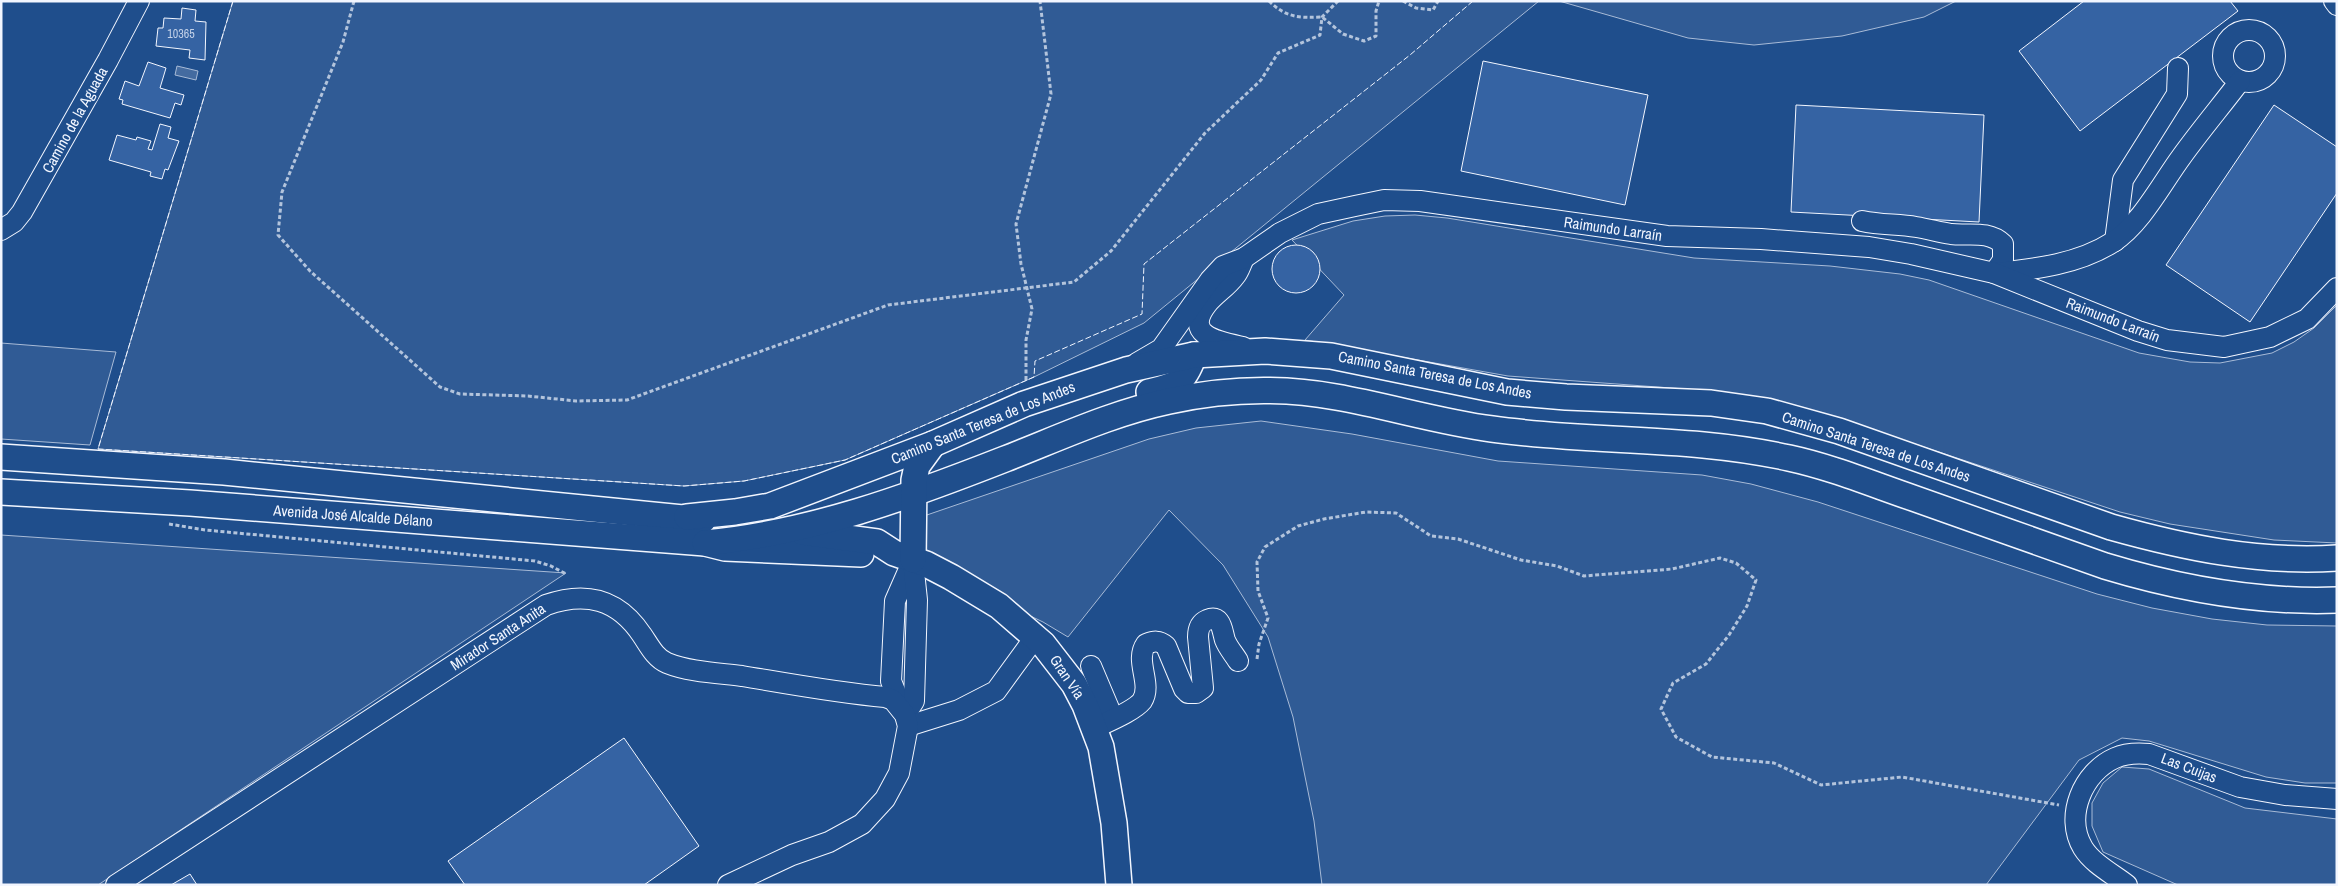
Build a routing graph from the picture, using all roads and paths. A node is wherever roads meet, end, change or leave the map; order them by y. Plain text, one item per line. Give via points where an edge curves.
1 (139, 1) edge
2 (354, 1) edge
3 (1040, 1) edge
4 (1269, 1) edge
5 (1338, 1) edge
6 (1379, 1) edge
7 (1403, 1) edge
8 (1438, 1) edge
9 (2334, 1) edge
10 (2337, 5) edge
11 (1322, 17) junction
12 (2178, 68) dead end
13 (2240, 81) dead end
14 (1862, 221) dead end
15 (1, 230) edge
16 (2115, 241) junction
17 (1244, 258) junction
18 (1994, 273) junction
19 (1027, 288) junction
20 (2337, 288) edge
21 (1207, 304) junction
22 (1265, 351) junction
23 (1194, 355) junction
24 (1126, 370) junction
25 (1026, 380) dead end
26 (933, 444) junction
27 (1, 457) edge
28 (1006, 458) junction
29 (1, 492) edge
30 (914, 494) junction
31 (688, 517) junction
32 (159, 523) dead end
33 (790, 530) junction
34 (705, 543) junction
35 (903, 556) junction
36 (2337, 558) edge
37 (566, 574) dead end
38 (2337, 600) edge
39 (1036, 636) junction
40 (1238, 661) joint
41 (1091, 666) dead end
42 (906, 720) junction
43 (1104, 723) junction
44 (2337, 799) edge
45 (2077, 808) junction
46 (116, 885) edge
47 (728, 885) edge
48 (1119, 885) edge
49 (2127, 885) edge

1 - 15 street, Camino de la Aguada via 22,212
2 - 19 path via 343,42 282,192 278,235 310,271 440,387 460,394 576,401 627,400 888,304
3 - 19 path via 1051,94 1016,224
4 - 11 path via 1278,10 1295,18
5 - 11 path
6 - 11 path via 1376,36 1364,41 1343,34
7 - 8 path via 1416,8 1434,10
9 - 10 street
11 - 19 path via 1320,35 1278,53 1261,80 1205,133 1111,251 1074,282
12 - 16 street via 2177,94 2123,180
13 - 16 street, Raimundo Larraín via 2183,154 2133,226
14 - 18 street via 1996,238 2003,244 2003,260
16 - 18 street, Raimundo Larraín via 2066,262
17 - 18 street, Raimundo Larraín via 1280,233 1318,214 1384,200 1420,201 1667,236 1869,247
17 - 21 street, Raimundo Larraín via 1236,275
17 - 24 street, Raimundo Larraín via 1224,266 1210,280 1161,349
18 - 20 street, Raimundo Larraín via 2138,332 2168,340 2224,347 2270,337 2307,319
19 - 25 path via 1032,309 1026,340
21 - 22 street via 1200,324 1207,337 1221,343
21 - 23 street, Raimundo Larraín via 1196,318
22 - 23 main road, Camino Santa Teresa de Los Andes
22 - 36 main road, Camino Santa Teresa de Los Andes via 1331,356 1507,392 1711,403 1767,411 1839,431 2111,527 2188,548 2259,558
23 - 24 main road, Camino Santa Teresa de Los Andes
23 - 28 main road via 1183,380 1174,386 1098,405 1070,416 1047,428
24 - 26 main road, Camino Santa Teresa de Los Andes via 1024,404
26 - 30 main road via 917,466
26 - 31 main road, Camino Santa Teresa de Los Andes via 770,506
27 - 31 main road, Avenida José Alcalde Délano via 224,472
28 - 30 main road
28 - 38 main road via 1110,418 1170,401 1232,392 1299,392 1365,402 1490,429 1687,443 1790,458 1840,472 2146,578 2226,595 2299,601
29 - 34 main road, Avenida José Alcalde Délano via 190,503
30 - 33 main road
30 - 35 main road
31 - 33 main road, Gran Vía via 747,529
32 - 37 path via 535,561
33 - 34 main road via 748,539
33 - 35 main road, Gran Vía via 877,542
34 - 35 main road via 725,548
35 - 39 main road, Gran Vía via 951,578 999,606
35 - 42 street via 918,600 914,701
39 - 42 street via 996,691 959,710
39 - 43 main road, Gran Vía
40 - 43 street via 1218,620 1204,622 1198,630 1204,688 1188,693 1166,646 1153,641 1142,650 1145,693 1141,702
40 - 45 path via 1251,666 1257,663 1268,618 1256,575 1257,562 1265,547 1298,526 1324,519 1366,512 1396,513 1431,536 1458,539 1584,576 1672,569 1720,558 1736,563 1756,580 1729,635 1706,664 1673,683 1661,709 1676,737 1712,757 1774,763 1821,785 1902,776
41 - 43 street
42 - 46 street, Mirador Santa Anita via 893,700 886,698 665,662 657,656 627,614 593,600 569,598 546,605
42 - 47 street via 899,774 885,800 862,824 830,842
43 - 48 main road, Gran Vía
44 - 45 street, Las Cuijas via 2248,788 2211,778 2160,756 2138,753 2116,758 2097,770 2083,789
45 - 49 street, Las Cuijas via 2076,832 2084,850

